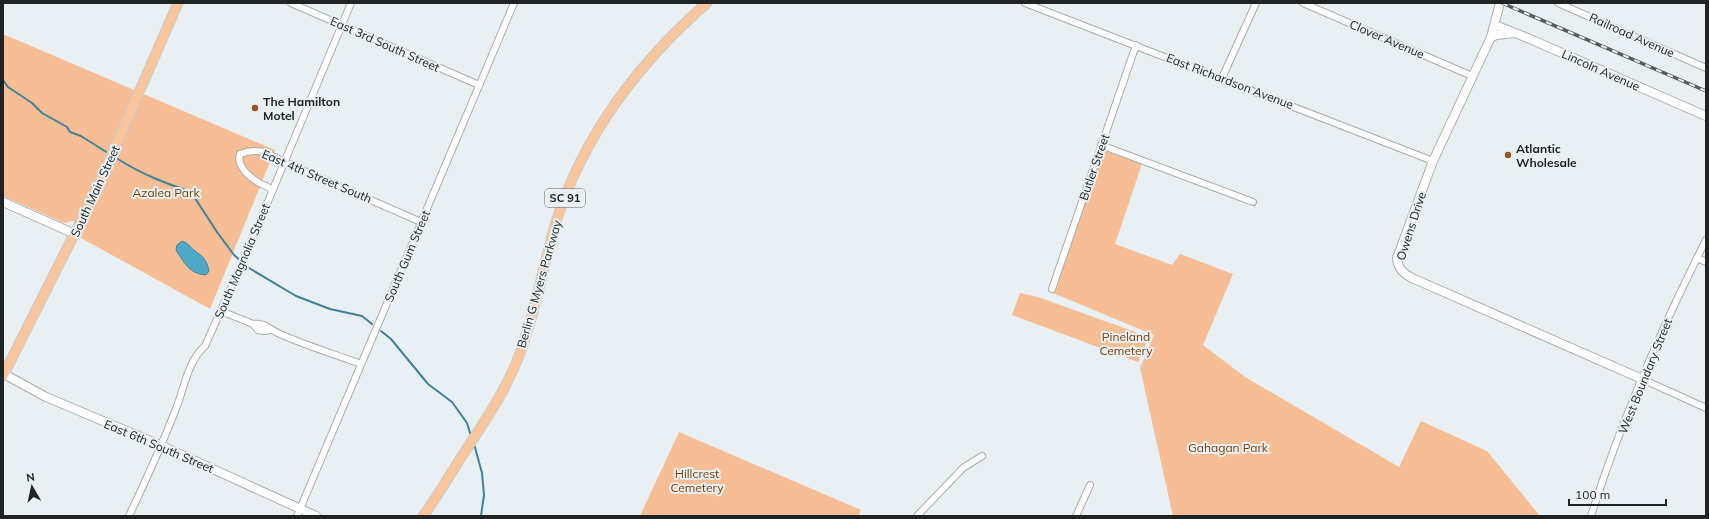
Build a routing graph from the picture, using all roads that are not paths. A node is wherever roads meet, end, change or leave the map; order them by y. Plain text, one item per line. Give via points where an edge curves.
1 (178, 3) edge
2 (291, 3) edge
3 (350, 3) edge
4 (514, 3) edge
5 (706, 3) edge
6 (1025, 3) edge
7 (1256, 3) edge
8 (1302, 3) edge
9 (1500, 3) edge
10 (1558, 3) edge
11 (341, 25) junction
12 (1495, 25) junction
13 (1516, 33) junction
14 (1491, 37) junction
15 (1136, 45) junction
16 (1706, 68) edge
17 (1472, 76) junction
18 (1222, 78) junction
19 (479, 85) junction
20 (1706, 116) edge
21 (1101, 145) junction
22 (1433, 161) junction
23 (284, 162) junction
24 (272, 191) junction
25 (3, 202) edge
26 (1253, 202) dead end
27 (421, 222) junction
28 (75, 234) junction
29 (1706, 240) edge
30 (1697, 258) junction
31 (1706, 262) edge
32 (1052, 289) dead end
33 (221, 311) junction
34 (361, 364) junction
35 (3, 375) edge
36 (1642, 379) junction
37 (1706, 408) edge
38 (160, 445) junction
39 (982, 456) dead end
40 (1090, 485) dead end
41 (298, 513) edge
42 (129, 516) edge
43 (316, 516) edge
44 (423, 516) edge
45 (917, 516) edge
46 (1076, 516) edge
47 (1591, 516) edge

1 - 28 main road, South Main Street via 128,121
2 - 11 street, East 3rd South Street
3 - 11 street, South Magnolia Street
4 - 19 street, South Gum Street
5 - 44 main road, Berlin G Myers Parkway / SC 91 via 667,40 639,72 602,124 584,156 556,223 520,353 483,425
6 - 15 street, East Richardson Avenue
7 - 18 street
8 - 17 street, Clover Avenue
9 - 12 street, Owens Drive
10 - 16 street, Railroad Avenue
11 - 19 street, East 3rd South Street
11 - 23 street, South Magnolia Street
12 - 13 street, Lincoln Avenue
12 - 14 street, Owens Drive
13 - 14 street
13 - 20 street, Lincoln Avenue
14 - 17 street, Owens Drive
15 - 18 street, East Richardson Avenue
15 - 21 street, Butler Street
17 - 22 street, Owens Drive
18 - 22 street, East Richardson Avenue
19 - 27 street, South Gum Street
21 - 26 street
21 - 32 street, Butler Street
22 - 36 street, Owens Drive via 1397,258 1398,266 1403,272
23 - 24 street, South Magnolia Street
23 - 24 street, East 4th Street South via 264,151 240,154 239,163 242,168
23 - 27 street, East 4th Street South
24 - 33 street, South Magnolia Street
25 - 28 street
27 - 34 street, South Gum Street
28 - 35 main road, South Main Street
29 - 30 street, West Boundary Street
30 - 31 street
30 - 36 street, West Boundary Street
33 - 34 street via 253,324 260,323 295,341
33 - 38 street, South Magnolia Street via 205,346 198,352 189,370
34 - 41 street, South Gum Street
35 - 38 street, East 6th South Street via 46,397
36 - 37 street
36 - 47 street, West Boundary Street
38 - 41 street, East 6th South Street
38 - 42 street, South Magnolia Street
39 - 45 street via 963,468
40 - 46 street
41 - 43 street, East 6th South Street

